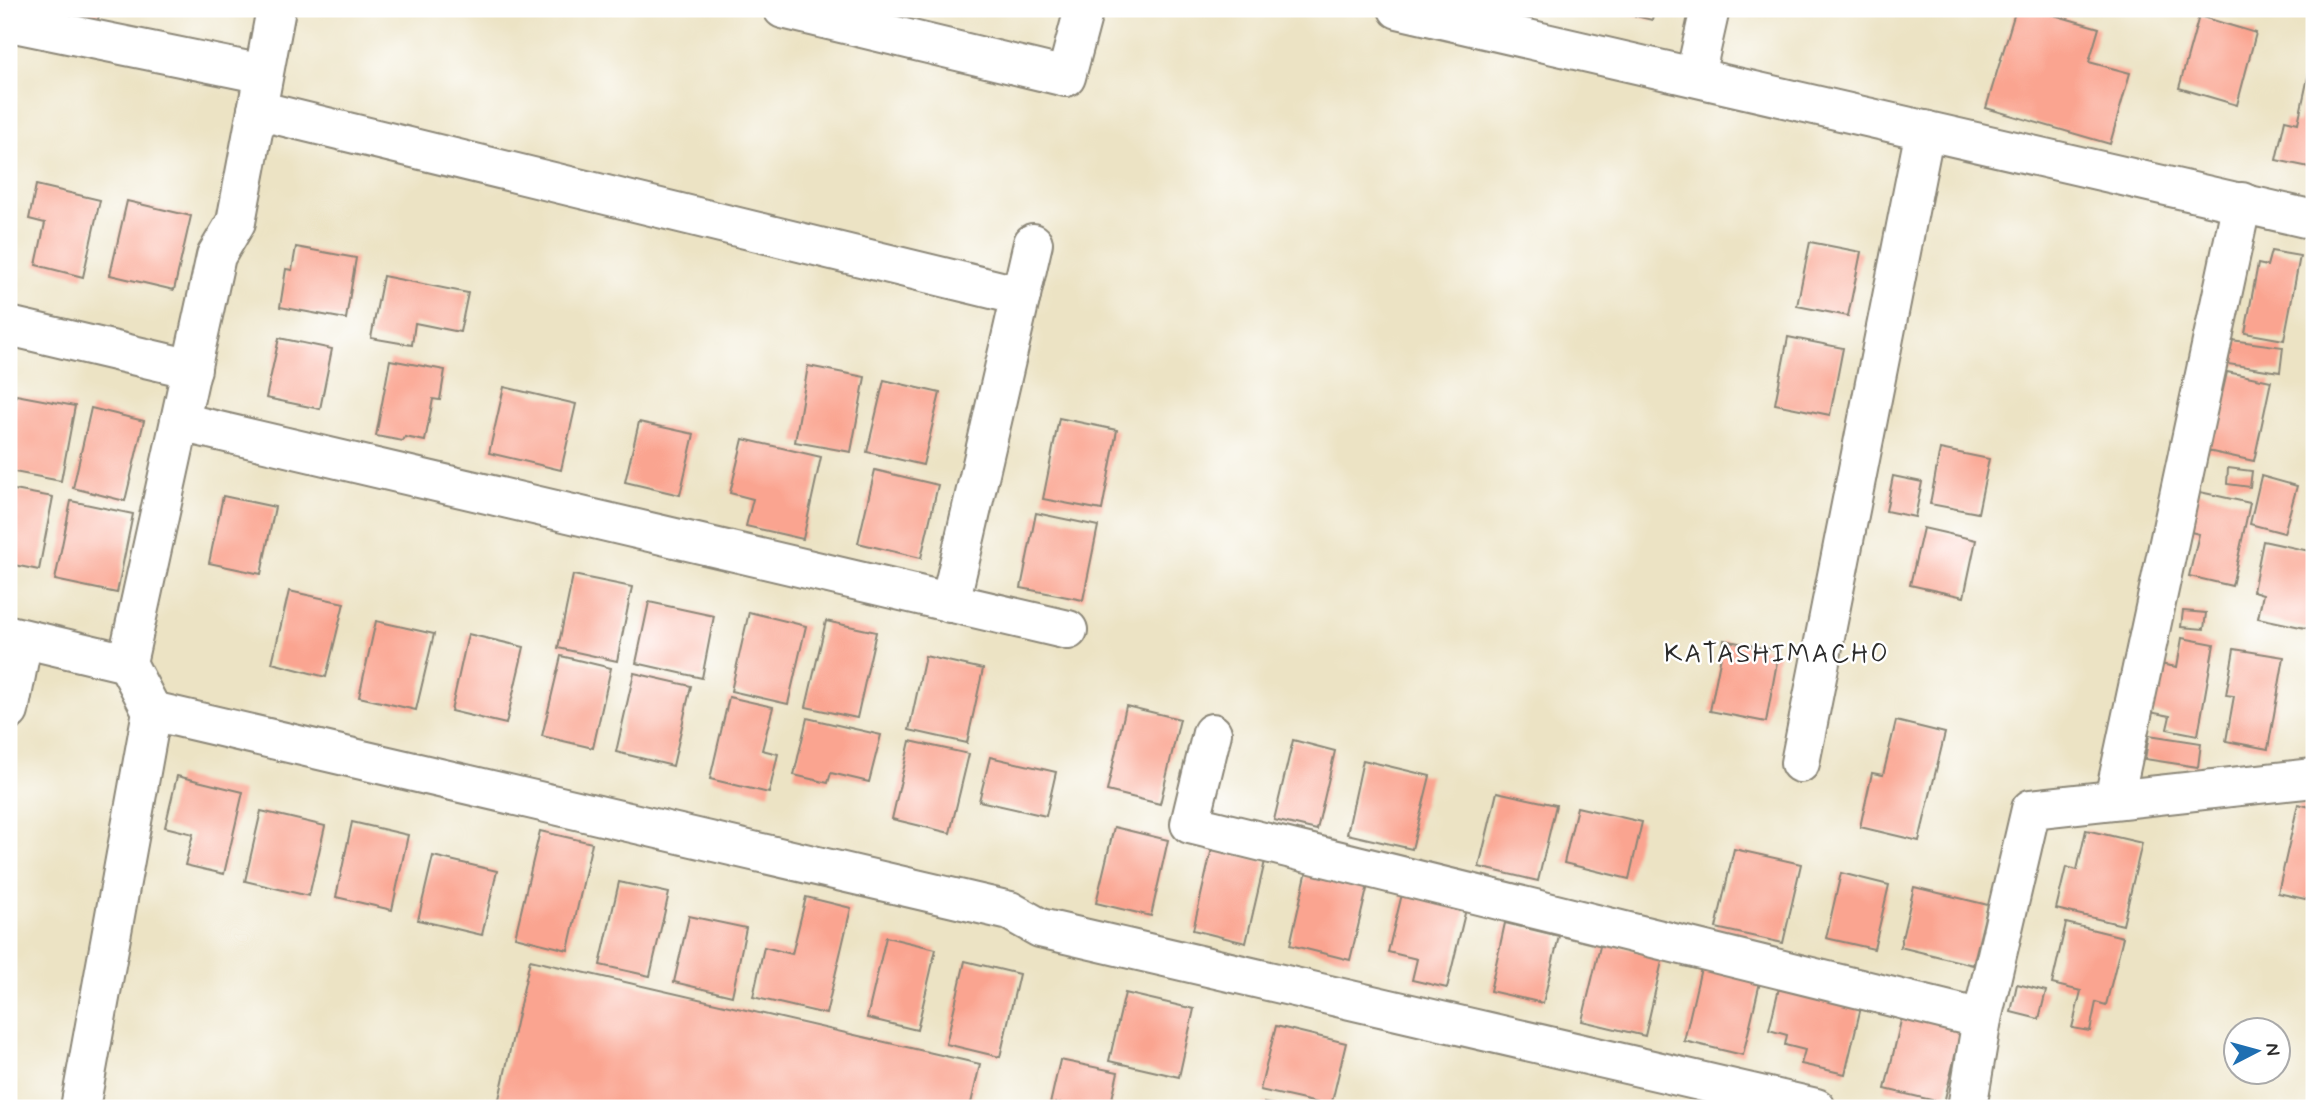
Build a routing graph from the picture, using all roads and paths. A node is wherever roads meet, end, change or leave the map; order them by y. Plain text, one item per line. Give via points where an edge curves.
1 (276, 9) edge
2 (783, 9) edge
3 (1084, 9) edge
4 (1398, 9) edge
5 (1710, 9) edge
6 (9, 22) edge
7 (1695, 76) junction
8 (260, 92) junction
9 (1926, 130) junction
10 (2242, 202) junction
11 (2314, 220) edge
12 (1033, 243) dead end
13 (1021, 296) junction
14 (9, 326) edge
15 (192, 369) junction
16 (180, 422) junction
17 (950, 603) junction
18 (1068, 630) dead end
19 (16, 637) edge
20 (127, 663) junction
21 (9, 711) edge
22 (152, 711) junction
23 (1212, 733) dead end
24 (1800, 762) dead end
25 (2314, 778) edge
26 (2114, 799) junction
27 (1982, 1019) junction
28 (80, 1108) edge
29 (1816, 1108) edge
30 (1967, 1108) edge

1 - 8 street
2 - 3 street via 1066,77
4 - 7 street
5 - 7 street
6 - 8 street
7 - 9 street
8 - 13 street
8 - 15 street via 236,222 216,256
9 - 10 street
9 - 24 street
10 - 11 street
10 - 26 street
12 - 13 street
13 - 17 street
14 - 15 street
15 - 16 street
16 - 17 street
16 - 20 street
17 - 18 street
19 - 20 street
19 - 21 street
20 - 22 street
22 - 28 street
22 - 29 street via 1010,911 1040,928
23 - 27 street via 1190,824
25 - 26 street
26 - 27 street via 2031,809
27 - 30 street

